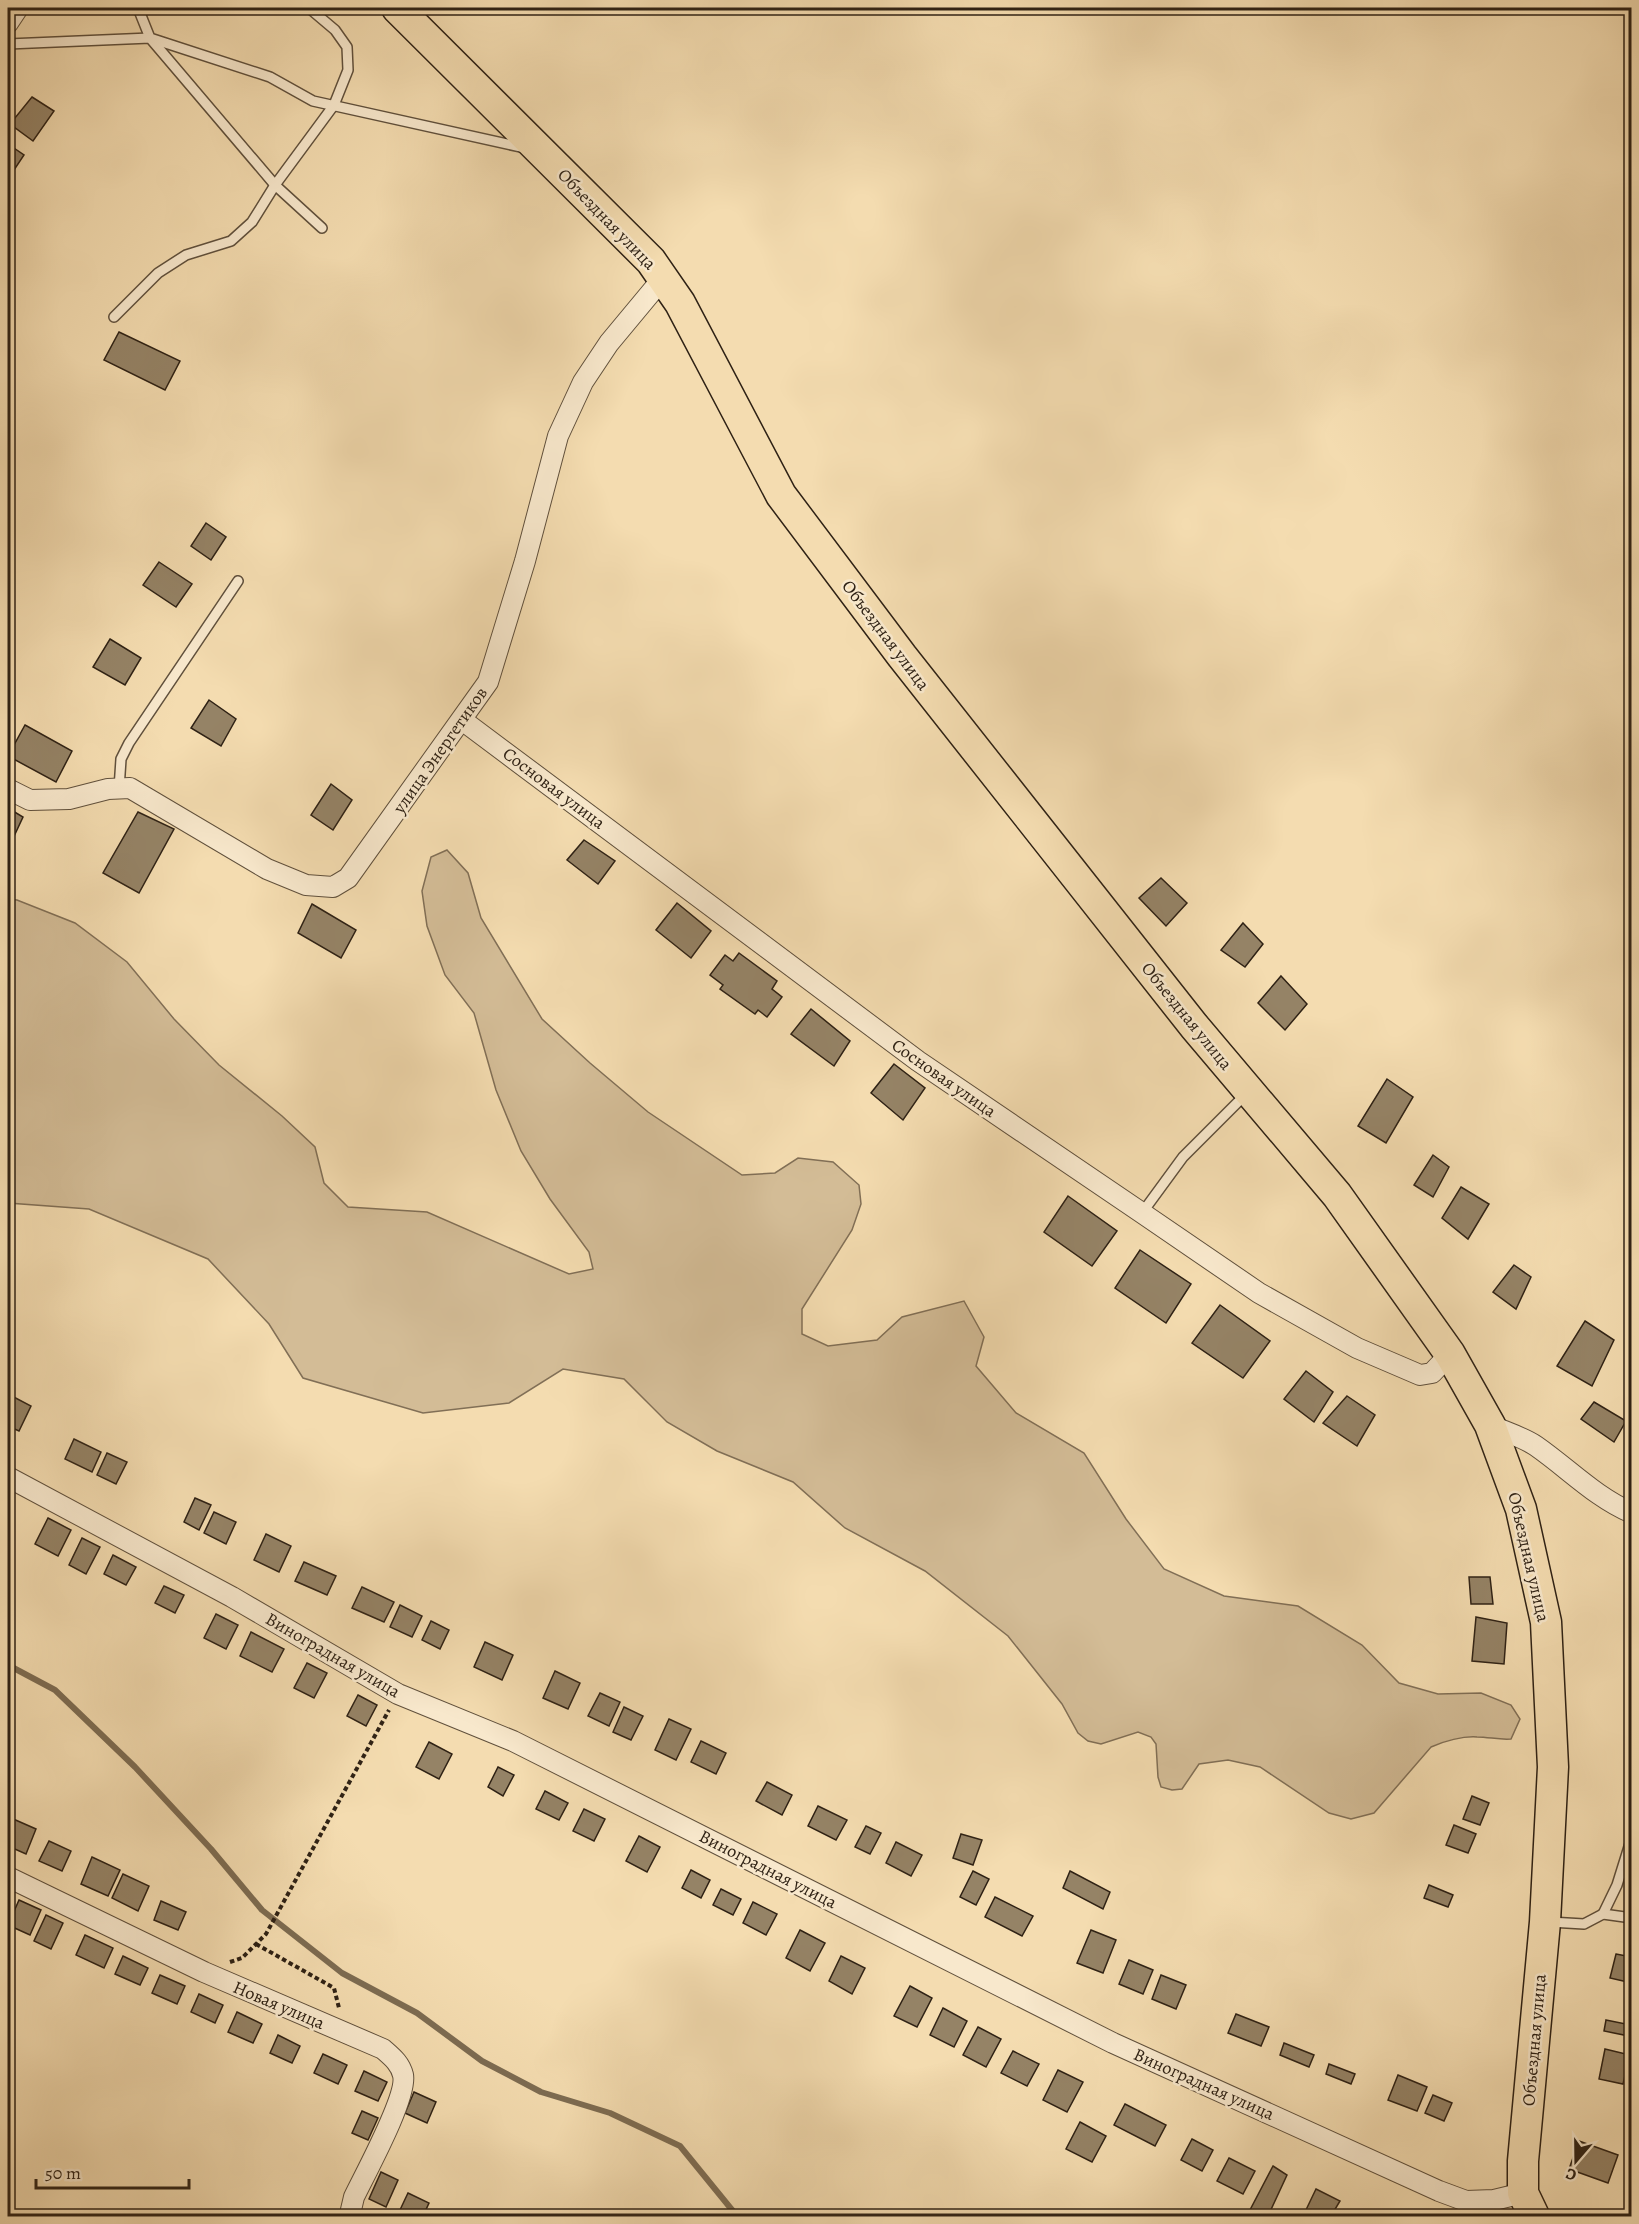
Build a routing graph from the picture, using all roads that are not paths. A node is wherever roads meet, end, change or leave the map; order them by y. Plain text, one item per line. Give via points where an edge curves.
1 (18, 8) edge
2 (138, 8) edge
3 (309, 8) edge
4 (397, 8) edge
5 (8, 23) edge
6 (150, 38) junction
7 (8, 44) edge
8 (334, 105) junction
9 (542, 152) junction
10 (275, 185) junction
11 (322, 228) dead end
12 (663, 278) junction
13 (114, 317) dead end
14 (238, 581) dead end
15 (462, 720) junction
16 (8, 789) edge
17 (119, 789) junction
18 (1249, 1091) junction
19 (1142, 1214) junction
20 (1450, 1354) junction
21 (1490, 1425) junction
22 (8, 1478) edge
23 (1632, 1513) edge
24 (1632, 1837) edge
25 (8, 1877) edge
26 (1603, 1914) junction
27 (1632, 1918) edge
28 (1545, 1922) junction
29 (1529, 2205) edge
30 (352, 2217) edge

1 - 5 street
2 - 6 lane
3 - 8 lane via 335,30 347,48 348,70
4 - 9 main road, Объездная улица
6 - 7 lane
6 - 8 lane via 270,77 313,100
6 - 10 lane
8 - 9 lane
8 - 10 lane
9 - 12 main road, Объездная улица via 651,261
10 - 11 lane
10 - 13 lane via 252,222 231,241 186,255 158,273
12 - 15 street, улица Энергетиков via 609,343 583,382 558,436 488,682
12 - 18 main road, Объездная улица via 781,495 902,656
14 - 17 lane via 129,743 121,759
15 - 17 street, улица Энергетиков via 348,878 333,887 306,885 267,869 130,788
15 - 19 street, Сосновая улица via 918,1061
16 - 17 street, улица Энергетиков via 30,800 69,799
18 - 19 lane via 1183,1157
18 - 20 main road, Объездная улица via 1337,1195
19 - 20 street, Сосновая улица via 1259,1293 1357,1348 1420,1375 1432,1373
20 - 21 main road, Объездная улица
21 - 23 street via 1535,1444 1582,1484
21 - 28 main road, Объездная улица via 1521,1509 1546,1622 1553,1767
22 - 29 street, Виноградная улица via 232,1597 398,1694 513,1741 1113,2043 1439,2191 1466,2201
24 - 26 lane
25 - 30 street, Новая улица via 204,1972 383,2049 398,2062 404,2077 401,2098 354,2197
26 - 27 lane
26 - 28 lane via 1584,1924
28 - 29 main road, Объездная улица via 1523,2161

